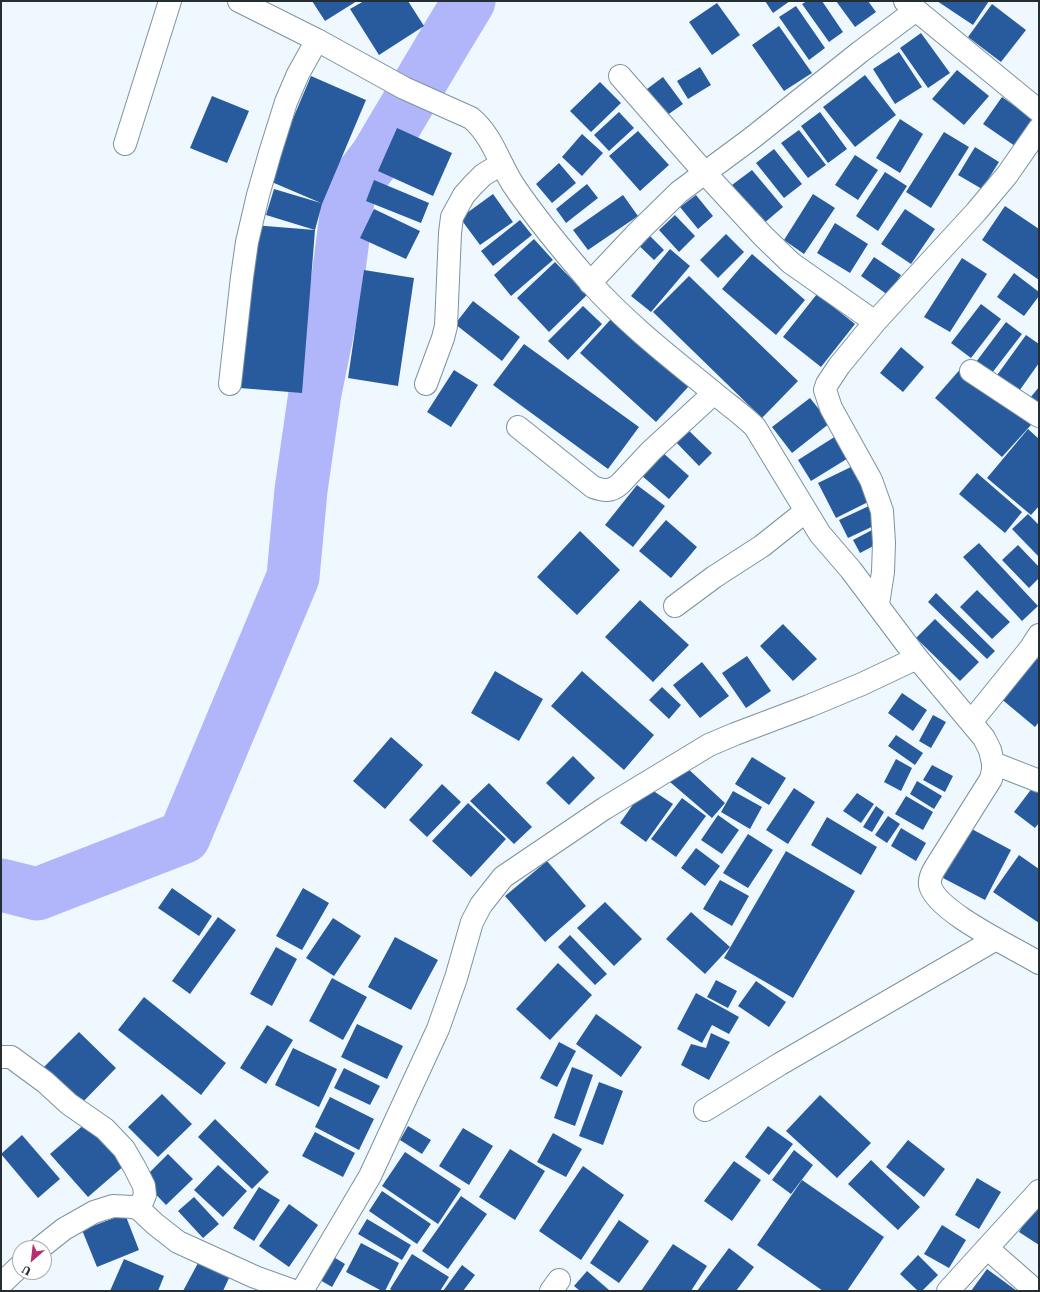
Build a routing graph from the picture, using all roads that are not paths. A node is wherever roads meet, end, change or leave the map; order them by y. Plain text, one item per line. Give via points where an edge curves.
1 (170, 1) edge
2 (239, 1) edge
3 (910, 5) edge
4 (317, 40) junction
5 (620, 76) dead end
6 (1039, 111) edge
7 (1039, 129) edge
8 (125, 144) dead end
9 (501, 164) junction
10 (704, 172) junction
11 (590, 282) junction
12 (875, 322) junction
13 (970, 371) dead end
14 (230, 384) dead end
15 (426, 384) dead end
16 (714, 393) junction
17 (1039, 416) edge
18 (518, 427) dead end
19 (806, 511) junction
20 (878, 604) junction
21 (675, 606) dead end
22 (1039, 635) edge
23 (918, 658) junction
24 (970, 722) junction
25 (993, 762) junction
26 (1039, 782) edge
27 (996, 939) junction
28 (1039, 963) edge
29 (5, 1057) edge
30 (705, 1110) dead end
31 (1039, 1191) edge
32 (139, 1209) junction
33 (50, 1240) edge
34 (987, 1248) junction
35 (12, 1274) edge
36 (1, 1284) edge
37 (294, 1291) edge
38 (302, 1291) edge
39 (948, 1291) edge
40 (1036, 1291) edge

1 - 8 street
2 - 4 street
3 - 6 street
3 - 10 street via 860,52 752,138
4 - 9 street via 404,88 471,118 485,133
4 - 14 street via 286,102 258,195 247,242
5 - 10 street
7 - 12 street via 1007,175 976,212
9 - 11 street via 548,232
9 - 15 street via 473,185 464,195 452,217 446,326 444,338
10 - 11 street via 679,192
10 - 12 street via 791,263
11 - 16 street via 640,332
12 - 20 street via 839,366 825,390 831,408 870,480 882,511 883,572
13 - 17 street
16 - 18 street via 651,451 616,488 606,491 593,487
16 - 19 street via 755,427
19 - 20 street via 820,534
19 - 21 street via 762,546
20 - 23 street
22 - 24 street
23 - 24 street
23 - 38 street via 862,684 709,745 605,808 503,877 481,905 472,922 438,1029 370,1176
24 - 25 street via 984,738
25 - 26 street
25 - 27 street via 990,779 934,868 930,886 945,906 976,929
27 - 28 street
27 - 30 street
29 - 32 street via 46,1082 69,1104 105,1129 124,1149 144,1186 145,1195
31 - 34 street
32 - 33 street via 113,1206 94,1212
32 - 37 street via 178,1242 243,1272
34 - 39 street
34 - 40 street
35 - 36 street

